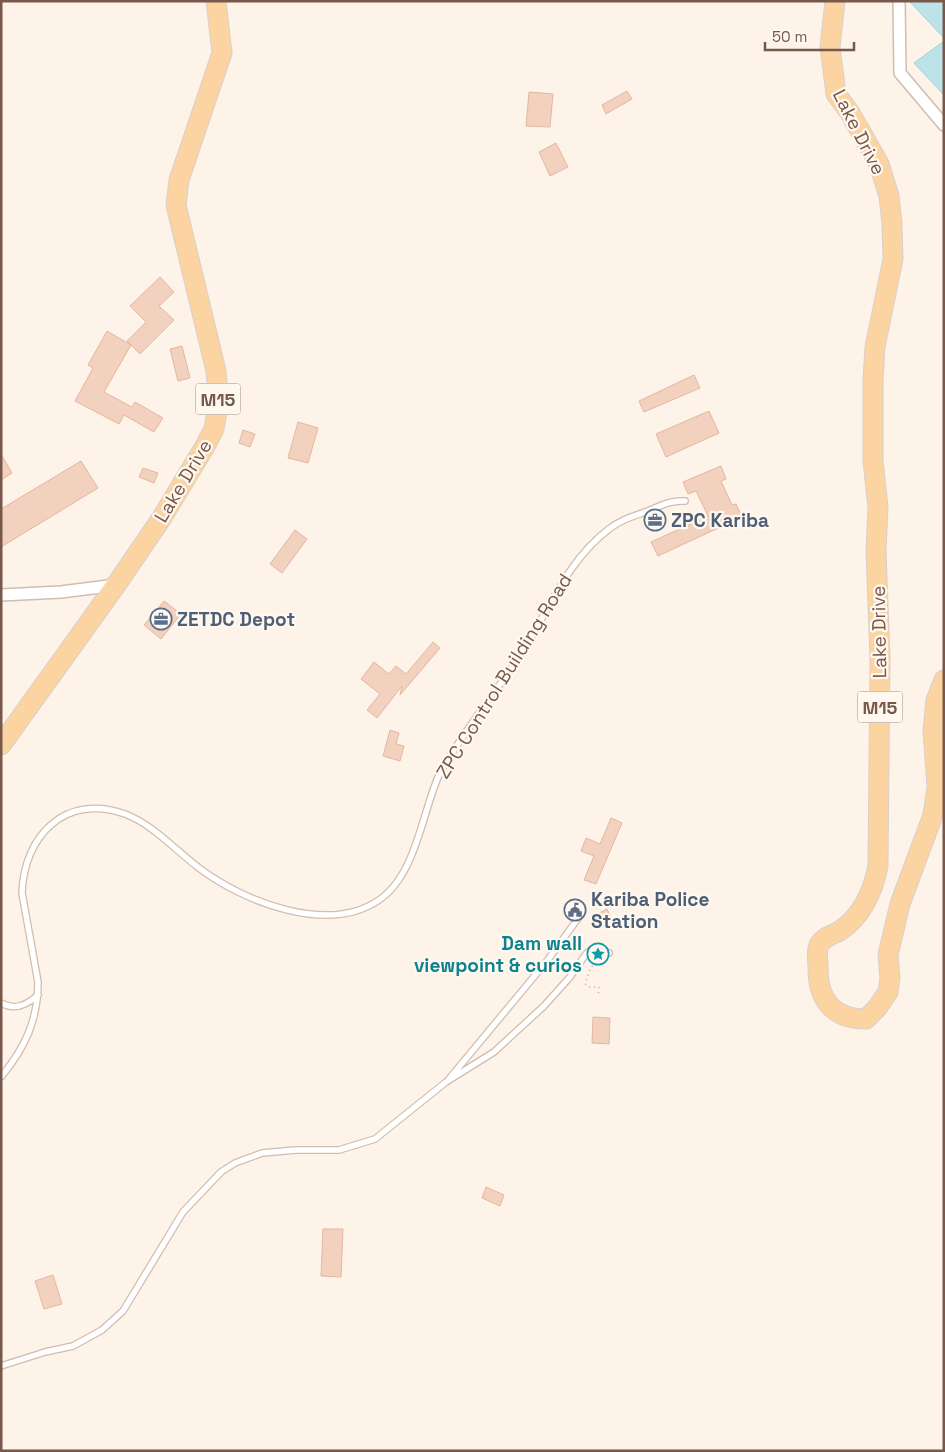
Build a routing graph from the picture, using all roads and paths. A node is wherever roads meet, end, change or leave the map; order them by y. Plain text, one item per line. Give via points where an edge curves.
1 (216, 1) edge
2 (835, 1) edge
3 (899, 1) edge
4 (944, 125) edge
5 (685, 501) dead end
6 (116, 586) junction
7 (1, 595) edge
8 (944, 680) edge
9 (1, 745) edge
10 (582, 913) dead end
11 (592, 949) junction
12 (609, 953) dead end
13 (38, 995) junction
14 (598, 997) dead end
15 (1, 1003) edge
16 (1, 1077) edge
17 (446, 1082) junction
18 (1, 1366) edge

1 - 6 main road, Lake Drive / M15 via 222,53 178,180 176,205 216,370 218,395 214,429 161,519
2 - 8 main road, Lake Drive / M15 via 830,47 836,94 879,164 888,196 893,259 875,347 873,380 880,658 878,866 870,896 858,915 840,931 826,936 819,946 818,956 818,978 827,1002 837,1013 849,1019 866,1019 888,992 888,955 900,904 933,815 937,787 936,700
3 - 4 street via 900,73
5 - 13 lane, ZPC Control Building Road via 674,501 626,519 610,528 578,558 517,659 439,774 419,838 404,870 379,900 342,914 306,914 278,907 221,883 198,868 154,830 125,814 98,809 74,810 58,817 47,828 30,856 23,879 22,893
6 - 7 street
6 - 9 main road, Lake Drive / M15
10 - 17 lane via 547,961
11 - 12 lane
11 - 14 path via 590,958 594,965 585,984 598,987
11 - 17 lane via 544,1006 508,1039 479,1063
13 - 15 lane via 18,1007
13 - 16 lane, ZPC Control Building Road via 32,1026 19,1055
17 - 18 lane via 374,1140 339,1150 262,1153 235,1163 221,1172 183,1212 123,1311 102,1330 73,1346

